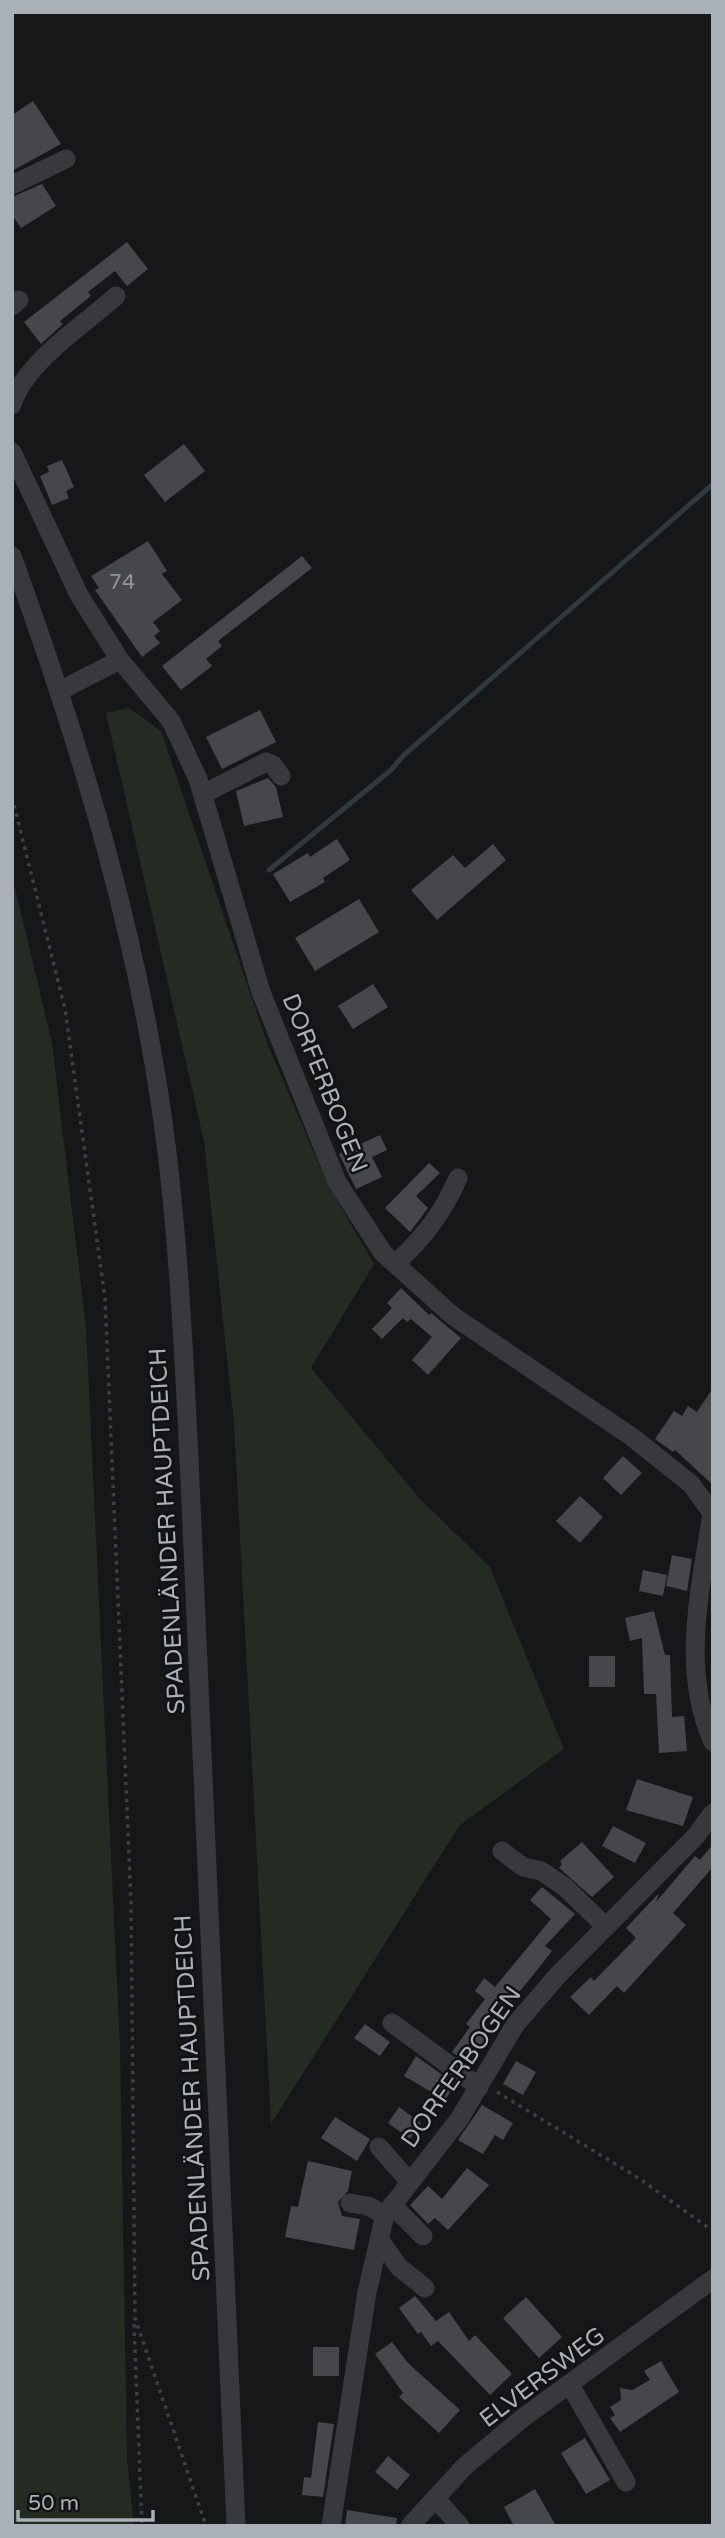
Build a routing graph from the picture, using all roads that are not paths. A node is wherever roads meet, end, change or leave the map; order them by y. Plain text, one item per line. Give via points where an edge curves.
1 (66, 159) dead end
2 (12, 185) edge
3 (116, 296) dead end
4 (12, 405) edge
5 (12, 452) edge
6 (12, 556) edge
7 (120, 660) junction
8 (61, 690) junction
9 (281, 776) dead end
10 (203, 794) junction
11 (458, 1178) dead end
12 (395, 1264) junction
13 (712, 1513) edge
14 (713, 1742) edge
15 (713, 1813) edge
16 (502, 1851) dead end
17 (606, 1927) junction
18 (392, 2022) dead end
19 (480, 2085) junction
20 (379, 2147) dead end
21 (410, 2182) junction
22 (351, 2203) dead end
23 (389, 2210) junction
24 (423, 2236) dead end
25 (379, 2239) junction
26 (713, 2279) edge
27 (425, 2288) dead end
28 (570, 2385) junction
29 (626, 2482) dead end
30 (435, 2498) junction
31 (236, 2526) edge
32 (331, 2526) edge
33 (410, 2526) edge
34 (460, 2526) edge

1 - 2 street
3 - 4 street via 46,355 16,391
5 - 7 street, DORFERBOGEN via 79,595
6 - 8 street, SPADENLÄNDER HAUPTDEICH
7 - 8 street
7 - 10 street, DORFERBOGEN via 172,721
8 - 31 street, SPADENLÄNDER HAUPTDEICH via 116,881 145,1017 170,1189 189,1458
9 - 10 street via 266,762
10 - 12 street, DORFERBOGEN via 261,992 337,1182
11 - 12 street via 446,1206
12 - 13 street, DORFERBOGEN via 453,1316 632,1437 691,1484
13 - 14 street, DORFERBOGEN via 694,1671
15 - 17 street, DORFERBOGEN
16 - 17 street via 565,1887
17 - 19 street, DORFERBOGEN via 515,2025
18 - 19 street
19 - 21 street, DORFERBOGEN
20 - 21 street
21 - 23 street, DORFERBOGEN
22 - 23 street
23 - 24 street
23 - 25 street, DORFERBOGEN
25 - 27 street
25 - 32 street, DORFERBOGEN
26 - 28 street, ELVERSWEG
28 - 29 street
28 - 30 street, ELVERSWEG via 465,2466
30 - 33 street, ELVERSWEG
30 - 34 street

